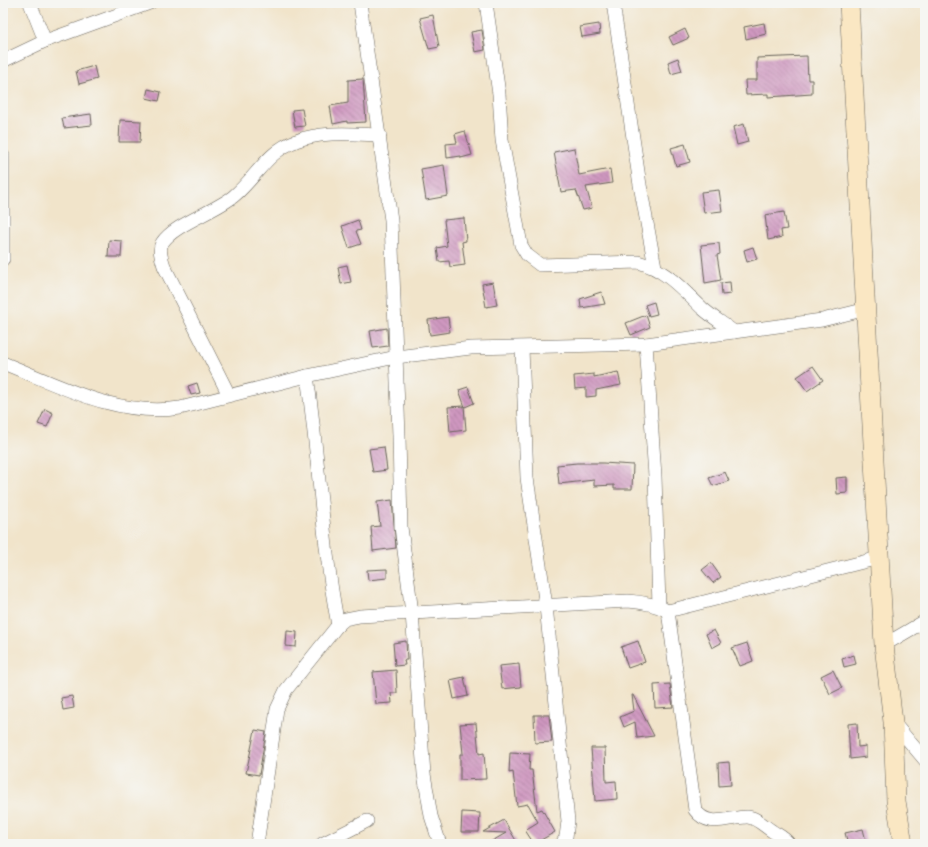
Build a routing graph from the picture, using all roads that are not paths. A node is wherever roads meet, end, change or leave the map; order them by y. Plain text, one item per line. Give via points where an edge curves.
1 (30, 3) edge
2 (150, 3) edge
3 (360, 3) edge
4 (486, 3) edge
5 (613, 3) edge
6 (849, 3) edge
7 (45, 42) junction
8 (3, 61) edge
9 (380, 135) junction
10 (3, 156) edge
11 (3, 259) edge
12 (655, 267) junction
13 (867, 309) junction
14 (734, 332) junction
15 (646, 344) junction
16 (522, 348) junction
17 (396, 357) junction
18 (3, 362) edge
19 (307, 376) junction
20 (229, 395) junction
21 (879, 558) junction
22 (546, 606) junction
23 (663, 609) junction
24 (412, 612) junction
25 (925, 621) edge
26 (338, 625) junction
27 (884, 645) junction
28 (893, 722) junction
29 (925, 760) edge
30 (367, 821) dead end
31 (257, 844) edge
32 (322, 844) edge
33 (440, 844) edge
34 (562, 844) edge
35 (789, 844) edge
36 (903, 844) edge

1 - 7 street
2 - 7 street
3 - 9 street
4 - 12 street via 499,94 502,140 521,245 527,255 540,265 638,262
5 - 12 street
6 - 13 main road
7 - 8 street
9 - 17 street via 391,220
9 - 20 street via 324,133 281,147 235,195 184,224 162,243 160,251 164,266
10 - 11 street
12 - 14 street
13 - 14 street via 822,320
13 - 21 main road
14 - 15 street
15 - 16 street
15 - 23 street
16 - 17 street via 471,348
16 - 22 street via 527,478
17 - 19 street
17 - 24 street via 401,527
18 - 20 street via 100,401 136,409 164,410
19 - 20 street
19 - 26 street via 315,426 331,590
21 - 23 street
21 - 27 main road
22 - 23 street via 628,601 644,602
22 - 24 street
22 - 34 street via 568,821 566,837
23 - 35 street via 695,810 702,818 710,821 748,817 754,819 785,838
24 - 26 street via 360,616
24 - 33 street via 424,774 431,816
25 - 27 street
26 - 31 street via 286,690 277,708
27 - 28 main road
28 - 29 street
28 - 36 main road via 896,801
30 - 32 street

